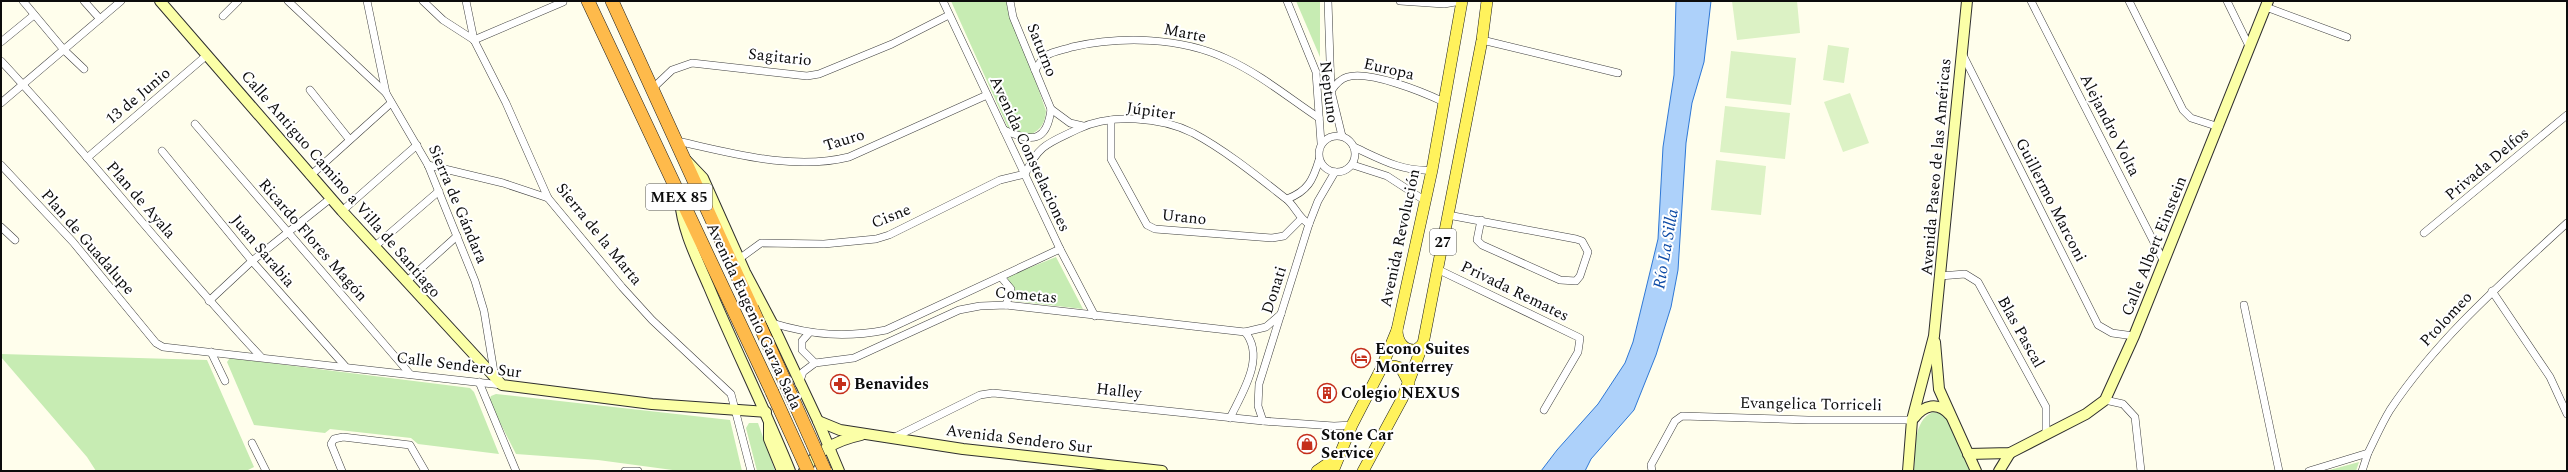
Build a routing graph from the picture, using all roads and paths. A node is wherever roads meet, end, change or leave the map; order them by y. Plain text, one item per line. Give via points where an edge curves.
1 (23, 1) edge
2 (84, 1) edge
3 (121, 1) edge
4 (160, 1) edge
5 (238, 1) edge
6 (288, 1) edge
7 (367, 1) edge
8 (424, 1) edge
9 (466, 1) edge
10 (588, 1) edge
11 (612, 1) edge
12 (944, 1) edge
13 (1010, 1) edge
14 (1287, 1) edge
15 (1328, 1) edge
16 (1400, 1) edge
17 (1462, 1) edge
18 (1486, 1) edge
19 (1967, 1) edge
20 (2031, 1) edge
21 (2129, 1) edge
22 (2227, 1) edge
23 (563, 2) dead end
24 (2267, 4) edge
25 (34, 15) junction
26 (949, 15) junction
27 (223, 16) dead end
28 (100, 19) junction
29 (2347, 37) dead end
30 (474, 40) junction
31 (1482, 40) junction
32 (1, 42) edge
33 (2249, 46) junction
34 (64, 50) junction
35 (1962, 53) junction
36 (207, 55) junction
37 (1, 61) edge
38 (84, 69) dead end
39 (1035, 70) junction
40 (1618, 73) dead end
41 (23, 84) junction
42 (652, 89) junction
43 (310, 90) dead end
44 (1331, 91) junction
45 (386, 93) junction
46 (987, 95) junction
47 (1444, 102) junction
48 (1, 103) edge
49 (391, 103) junction
50 (1051, 109) junction
51 (2567, 115) edge
52 (1319, 118) junction
53 (1111, 120) junction
54 (195, 124) dead end
55 (1083, 126) junction
56 (2219, 127) junction
57 (1004, 130) junction
58 (1342, 136) junction
59 (350, 139) junction
60 (676, 141) junction
61 (1320, 143) junction
62 (417, 145) junction
63 (1354, 147) junction
64 (162, 151) dead end
65 (87, 158) junction
66 (684, 158) junction
67 (1319, 160) junction
68 (1, 165) edge
69 (428, 165) junction
70 (1353, 165) junction
71 (1432, 170) junction
72 (1335, 172) junction
73 (1025, 174) junction
74 (310, 176) junction
75 (439, 191) junction
76 (331, 198) junction
77 (548, 198) junction
78 (680, 198) junction
79 (1287, 199) junction
80 (1424, 200) junction
81 (342, 211) junction
82 (1448, 214) junction
83 (1301, 219) junction
84 (1481, 220) junction
85 (2567, 223) edge
86 (1309, 224) junction
87 (1, 227) edge
88 (288, 233) junction
89 (2424, 233) dead end
90 (457, 236) junction
91 (15, 240) dead end
92 (374, 246) junction
93 (1060, 249) junction
94 (739, 259) junction
95 (252, 261) junction
96 (2164, 262) junction
97 (1437, 269) junction
98 (1940, 276) junction
99 (1001, 277) junction
100 (406, 282) junction
101 (2492, 291) junction
102 (209, 301) junction
103 (1006, 305) junction
104 (2244, 305) dead end
105 (1281, 314) junction
106 (1095, 316) junction
107 (772, 323) junction
108 (1397, 330) junction
109 (1245, 332) junction
110 (809, 334) junction
111 (1934, 336) junction
112 (2134, 336) junction
113 (152, 339) joint
114 (1423, 344) junction
115 (211, 352) junction
116 (261, 357) junction
117 (815, 363) junction
118 (346, 366) junction
119 (1381, 369) junction
120 (410, 374) junction
121 (225, 381) dead end
122 (479, 382) junction
123 (499, 382) junction
124 (1409, 383) junction
125 (799, 384) junction
126 (2105, 400) junction
127 (1544, 410) dead end
128 (736, 411) junction
129 (766, 412) junction
130 (2567, 414) edge
131 (1950, 415) junction
132 (1230, 418) junction
133 (1912, 420) junction
134 (1262, 421) junction
135 (770, 422) junction
136 (1352, 425) junction
137 (820, 426) junction
138 (873, 434) junction
139 (2046, 434) junction
140 (893, 438) junction
141 (778, 439) junction
142 (252, 444) dead end
143 (829, 447) junction
144 (2010, 453) junction
145 (2368, 453) junction
146 (1968, 454) junction
147 (1339, 456) junction
148 (833, 468) edge
149 (806, 470) edge
150 (266, 471) edge
151 (342, 471) edge
152 (425, 471) edge
153 (516, 471) edge
154 (625, 471) edge
155 (638, 471) edge
156 (751, 471) edge
157 (782, 471) edge
158 (790, 471) edge
159 (1162, 471) edge
160 (1317, 471) edge
161 (1333, 471) edge
162 (1363, 471) edge
163 (1652, 471) edge
164 (1908, 471) edge
165 (1976, 471) edge
166 (1999, 471) edge
167 (2141, 471) edge
168 (2280, 471) edge
169 (2309, 471) edge
170 (2362, 471) edge

1 - 25 street
2 - 28 street
3 - 28 street
4 - 36 street, Calle Antiguo Camino a Villa de Santiago
5 - 27 street
6 - 45 street
7 - 45 street, Sierra de Gándara
8 - 30 street via 443,20
9 - 30 street
10 - 78 highway, Avenida Eugenio Garza Sada / MEX 85
11 - 42 highway, Avenida Eugenio Garza Sada / MEX 85
12 - 26 street, Avenida Constelaciones
13 - 39 street, Saturno
14 - 52 street, Neptuno via 1316,72
15 - 44 street
16 - 17 street via 1444,4
17 - 47 main road, Avenida Revolución / 27
18 - 31 main road, 27
19 - 35 street, Avenida Paseo de las Américas
20 - 96 street, Alejandro Volta
21 - 56 street via 2183,110 2191,118
22 - 33 street
23 - 30 street
24 - 29 street
24 - 33 street, Calle Albert Einstein
25 - 32 street
25 - 34 street
26 - 42 street, Sagitario via 892,44 819,74 807,76 692,63 672,70
26 - 46 street, Avenida Constelaciones
28 - 34 street
30 - 77 street, Sierra de la Marta via 506,103
31 - 40 street
31 - 82 main road, 27
33 - 56 street, Calle Albert Einstein
34 - 38 street
34 - 41 street
35 - 98 street, Avenida Paseo de las Américas
35 - 112 street, Guillermo Marconi via 2098,325 2112,334
36 - 65 street, 13 de Junio
36 - 74 street, Calle Antiguo Camino a Villa de Santiago
37 - 41 street, Plan de Ayala
39 - 50 street, Saturno
39 - 52 street, Marte via 1040,61 1054,52 1093,42 1172,42 1227,58 1260,77
41 - 48 street
41 - 65 street, Plan de Ayala
42 - 60 highway, Avenida Eugenio Garza Sada / MEX 85
43 - 59 street
44 - 47 street, Europa via 1337,82 1354,76 1406,86
44 - 58 street
45 - 49 street, Sierra de Gándara
46 - 57 street, Avenida Constelaciones
46 - 60 street, Tauro via 849,157 833,161 813,163 761,158
47 - 71 main road, Avenida Revolución / 27
49 - 59 street
49 - 62 street, Sierra de Gándara
50 - 55 street via 1070,122
50 - 57 street via 1049,125 1044,132 1035,137 1022,138
51 - 89 street, Privada Delfos
52 - 61 street, Neptuno
53 - 55 street, Júpiter
53 - 79 street, Júpiter via 1158,123 1193,133
53 - 83 street, Urano via 1111,159 1147,225 1155,229 1272,238 1284,236
54 - 88 street, Ricardo Flores Magón
55 - 73 street, Júpiter via 1044,145 1035,153
56 - 96 street, Calle Albert Einstein
57 - 73 street, Avenida Constelaciones
58 - 61 street via 1329,138
58 - 63 street via 1350,140
59 - 74 street
60 - 66 highway, Avenida Eugenio Garza Sada / MEX 85
61 - 67 street
62 - 69 street, Sierra de Gándara
62 - 81 street
63 - 70 street
63 - 71 street via 1393,166 1412,170
64 - 95 street, Juan Sarabia
65 - 102 street, Plan de Ayala
66 - 94 street via 703,178
66 - 148 highway, Avenida Eugenio Garza Sada / MEX 85, bridge via 752,308
67 - 72 street
67 - 79 street via 1305,191
68 - 113 street, Plan de Guadalupe via 78,247
69 - 75 street, Sierra de Gándara
69 - 77 street via 503,183
70 - 72 street
70 - 80 street via 1387,176
71 - 80 main road, Avenida Revolución / 27
72 - 86 street, Donati via 1321,194
73 - 93 street, Avenida Constelaciones
73 - 94 street, Cisne via 1000,180 876,239 824,244 760,243
74 - 76 street, Calle Antiguo Camino a Villa de Santiago
75 - 90 street, Sierra de Gándara
75 - 92 street
76 - 81 street, Calle Antiguo Camino a Villa de Santiago
76 - 88 street
77 - 128 street, Sierra de la Marta via 652,320 731,394
78 - 129 street via 683,221 698,262
78 - 149 highway, Avenida Eugenio Garza Sada / MEX 85, bridge
79 - 83 street, Júpiter
80 - 108 main road, Avenida Revolución / 27
81 - 92 street, Calle Antiguo Camino a Villa de Santiago
82 - 84 street
82 - 97 main road, 27
83 - 86 street, Júpiter
84 - 84 street via 1477,240 1482,245 1560,280 1576,281 1580,276 1588,252 1582,241
85 - 101 street, Ptolomeo
86 - 105 street, Donati
87 - 91 street
88 - 95 street
88 - 120 street, Ricardo Flores Magón
90 - 100 street
90 - 123 street, Sierra de Gándara via 475,280 484,311
92 - 100 street, Calle Antiguo Camino a Villa de Santiago
93 - 99 street, Cometas
93 - 106 street, Avenida Constelaciones
94 - 107 street
95 - 102 street
95 - 118 street, Juan Sarabia
96 - 112 street, Calle Albert Einstein
97 - 114 main road, 27
97 - 127 street, Privada Remates via 1580,338 1578,352
98 - 111 street, Avenida Paseo de las Américas
98 - 139 street, Blas Pascal via 1965,274 1978,282 2046,406
99 - 103 street via 1010,289
99 - 110 street, Cometas via 886,330 857,336
100 - 123 street, Calle Antiguo Camino a Villa de Santiago
101 - 130 street via 2550,377
101 - 145 street, Ptolomeo via 2431,356 2390,411
102 - 116 street, Plan de Ayala
103 - 106 street, Cometas
103 - 117 street, Cometas via 959,310 854,358
104 - 168 street
105 - 109 street, Cometas via 1266,327
105 - 134 street, Donati via 1259,384 1258,406
106 - 109 street, Cometas
107 - 110 street, Cometas
107 - 125 street
108 - 114 main road via 1398,340 1405,348 1416,350
108 - 119 main road, Avenida Revolución / 27
109 - 132 street via 1254,346 1253,362
110 - 117 street via 802,341 802,350
111 - 131 street, Avenida Paseo de las Américas via 1939,389
111 - 133 street, Avenida Paseo de las Américas
112 - 126 street, Calle Albert Einstein
113 - 115 street, Calle Sendero Sur via 159,346 168,349
114 - 124 main road, 27
115 - 116 street, Calle Sendero Sur
115 - 121 street
116 - 118 street, Calle Sendero Sur
117 - 125 street via 803,372
118 - 120 street, Calle Sendero Sur
119 - 124 main road via 1394,366 1401,368
119 - 136 main road, Avenida Revolución / 27
120 - 122 street, Calle Sendero Sur
122 - 123 street, Calle Sendero Sur
122 - 153 street
123 - 128 street, Calle Sendero Sur via 652,404
124 - 162 main road, 27
125 - 137 street
126 - 139 street, Calle Albert Einstein via 2086,414
126 - 167 street via 2123,404 2135,417
128 - 129 street, Calle Sendero Sur
128 - 156 street, Sierra de la Marta
129 - 135 street
131 - 133 street via 1938,406 1930,406 1920,410
131 - 146 street, Avenida Paseo de las Américas
132 - 134 street, Halley
132 - 140 street, Halley via 993,393 980,395
133 - 163 street, Evangelica Torriceli via 1682,416 1675,421 1651,465
133 - 164 street, Avenida Paseo de las Américas
134 - 136 street, Halley
135 - 141 street
135 - 157 street via 769,439
136 - 147 main road, Avenida Revolución / 27
137 - 138 street, Avenida Sendero Sur
137 - 141 street via 804,442 791,443
137 - 143 street
138 - 140 street, Avenida Sendero Sur
138 - 143 street, Avenida Sendero Sur via 844,439
139 - 144 street, Calle Albert Einstein
140 - 159 street, Avenida Sendero Sur via 963,449
141 - 158 street
142 - 150 street
143 - 148 street
143 - 149 street, Avenida Sendero Sur via 817,455
144 - 146 street, Calle Albert Einstein
144 - 166 street
145 - 169 street
145 - 170 street, Ptolomeo
146 - 165 street, Avenida Paseo de las Américas
147 - 160 main road
147 - 161 main road, Avenida Revolución / 27
148 - 149 street
151 - 152 street via 331,448 332,441 343,437 410,445
154 - 155 street

